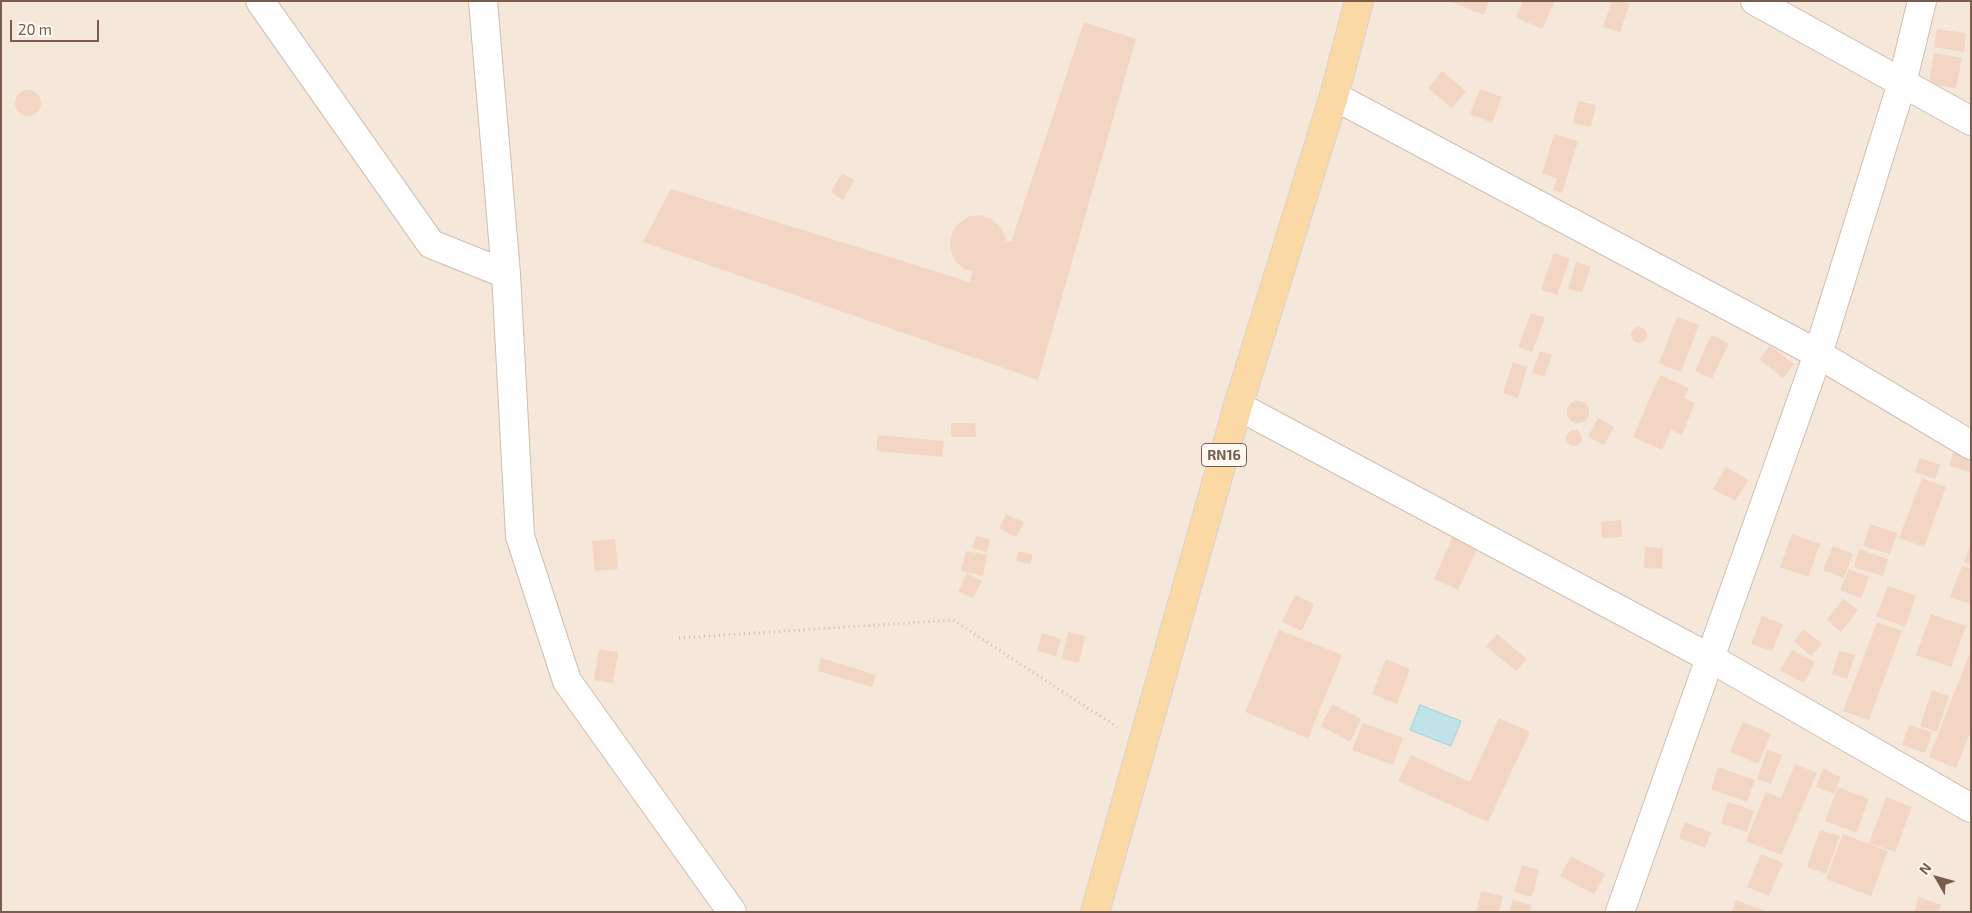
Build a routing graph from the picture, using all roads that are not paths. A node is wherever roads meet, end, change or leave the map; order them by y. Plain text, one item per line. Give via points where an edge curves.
1 (260, 1) edge
2 (483, 1) edge
3 (1360, 1) edge
4 (1755, 1) edge
5 (1922, 1) edge
6 (1902, 83) junction
7 (1334, 96) junction
8 (1971, 121) edge
9 (506, 274) junction
10 (1818, 354) junction
11 (1238, 406) junction
12 (1971, 445) edge
13 (1710, 658) junction
14 (1971, 808) edge
15 (732, 912) edge
16 (1095, 912) edge
17 (1620, 912) edge

1 - 9 street via 431,244
2 - 9 street
3 - 7 main road, RN16
4 - 6 street
5 - 6 street
6 - 8 street
6 - 10 street
7 - 10 street
7 - 11 main road, RN16
9 - 15 street via 520,536 567,681
10 - 12 street
10 - 13 street
11 - 13 street
11 - 16 main road, RN16
13 - 14 street
13 - 17 street

